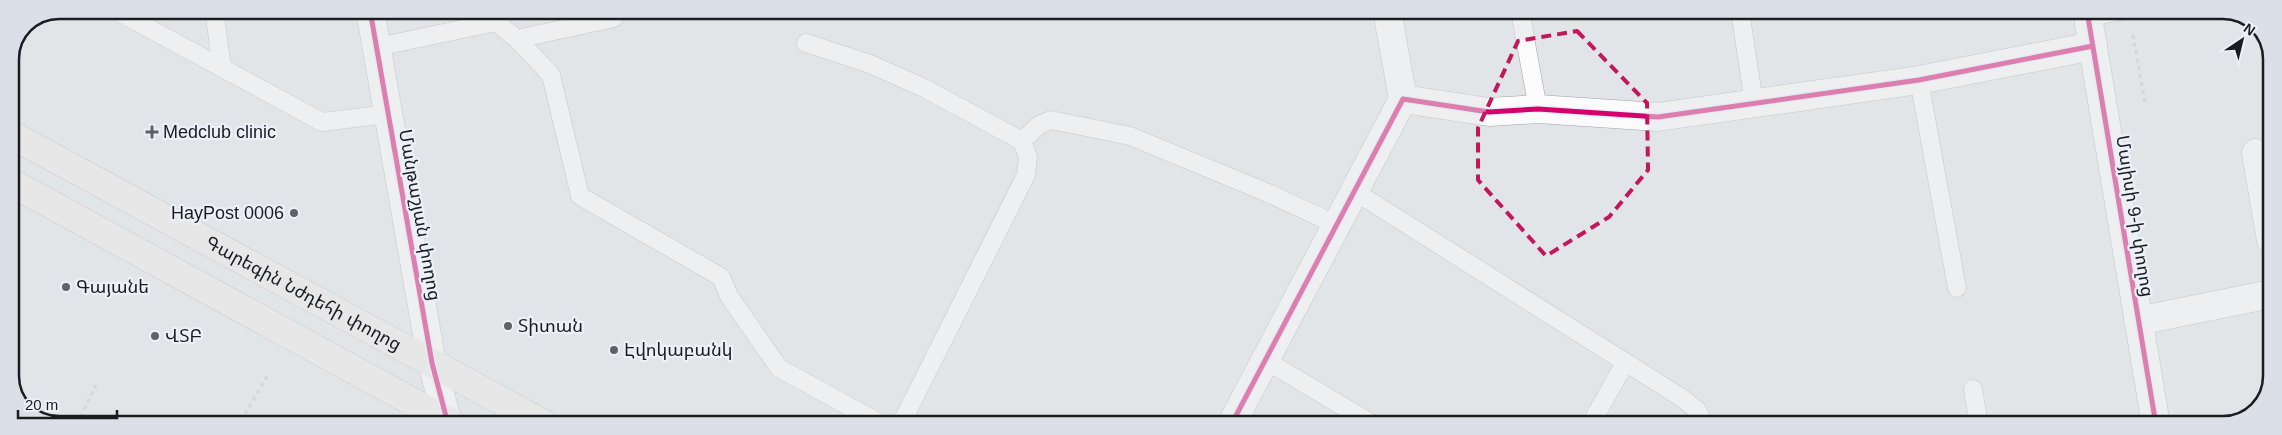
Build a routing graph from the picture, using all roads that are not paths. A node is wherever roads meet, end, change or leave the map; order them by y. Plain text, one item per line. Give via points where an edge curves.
1 (132, 19) edge
2 (215, 19) edge
3 (372, 19) edge
4 (484, 19) edge
5 (498, 19) edge
6 (609, 19) edge
7 (1389, 19) edge
8 (1521, 19) edge
9 (1741, 19) edge
10 (2088, 19) edge
11 (517, 39) junction
12 (806, 43) dead end
13 (2092, 46) junction
14 (377, 47) junction
15 (222, 68) junction
16 (1920, 80) junction
17 (1403, 99) junction
18 (1754, 103) junction
19 (1538, 109) junction
20 (388, 114) junction
21 (19, 139) edge
22 (1022, 141) junction
23 (2256, 153) dead end
24 (19, 187) edge
25 (1354, 191) junction
26 (2263, 194) edge
27 (1337, 224) junction
28 (1957, 288) dead end
29 (2263, 296) edge
30 (2138, 321) junction
31 (1265, 360) junction
32 (432, 363) junction
33 (1624, 363) junction
34 (1973, 389) dead end
35 (436, 416) edge
36 (447, 416) edge
37 (529, 416) edge
38 (866, 416) edge
39 (905, 416) edge
40 (1236, 416) edge
41 (1359, 416) edge
42 (1595, 416) edge
43 (1700, 416) edge
44 (1978, 416) edge
45 (2154, 416) edge

1 - 15 lane
2 - 15 lane
3 - 14 street, Մանթաշյան փողոց
4 - 14 lane
5 - 11 lane
6 - 11 lane
7 - 17 street
8 - 19 lane
9 - 18 lane
10 - 13 street, Մայիսի 9-ի փողոց
11 - 38 lane via 551,75 580,196 721,276 729,296 779,368
12 - 22 lane via 870,64 924,88
13 - 16 street
13 - 30 street, Մայիսի 9-ի փողոց
14 - 20 street, Մանթաշյան փողոց
15 - 20 lane via 322,122
16 - 18 street
16 - 28 lane
17 - 19 street via 1489,112
17 - 25 street
18 - 19 street via 1658,117
20 - 32 street, Մանթաշյան փողոց
21 - 32 main road, Գարեգին Նժդեհի փողոց
22 - 27 lane via 1039,125 1051,120 1130,136
22 - 39 lane via 1028,157 1026,175
23 - 26 street
24 - 35 main road
25 - 27 street
25 - 33 lane
27 - 31 street
29 - 30 street
30 - 45 street, Մայիսի 9-ի փողոց
31 - 40 street
31 - 41 lane
32 - 36 street, Մանթաշյան փողոց
32 - 37 main road, Գարեգին Նժդեհի փողոց
33 - 42 lane
33 - 43 lane via 1682,398
34 - 44 lane

